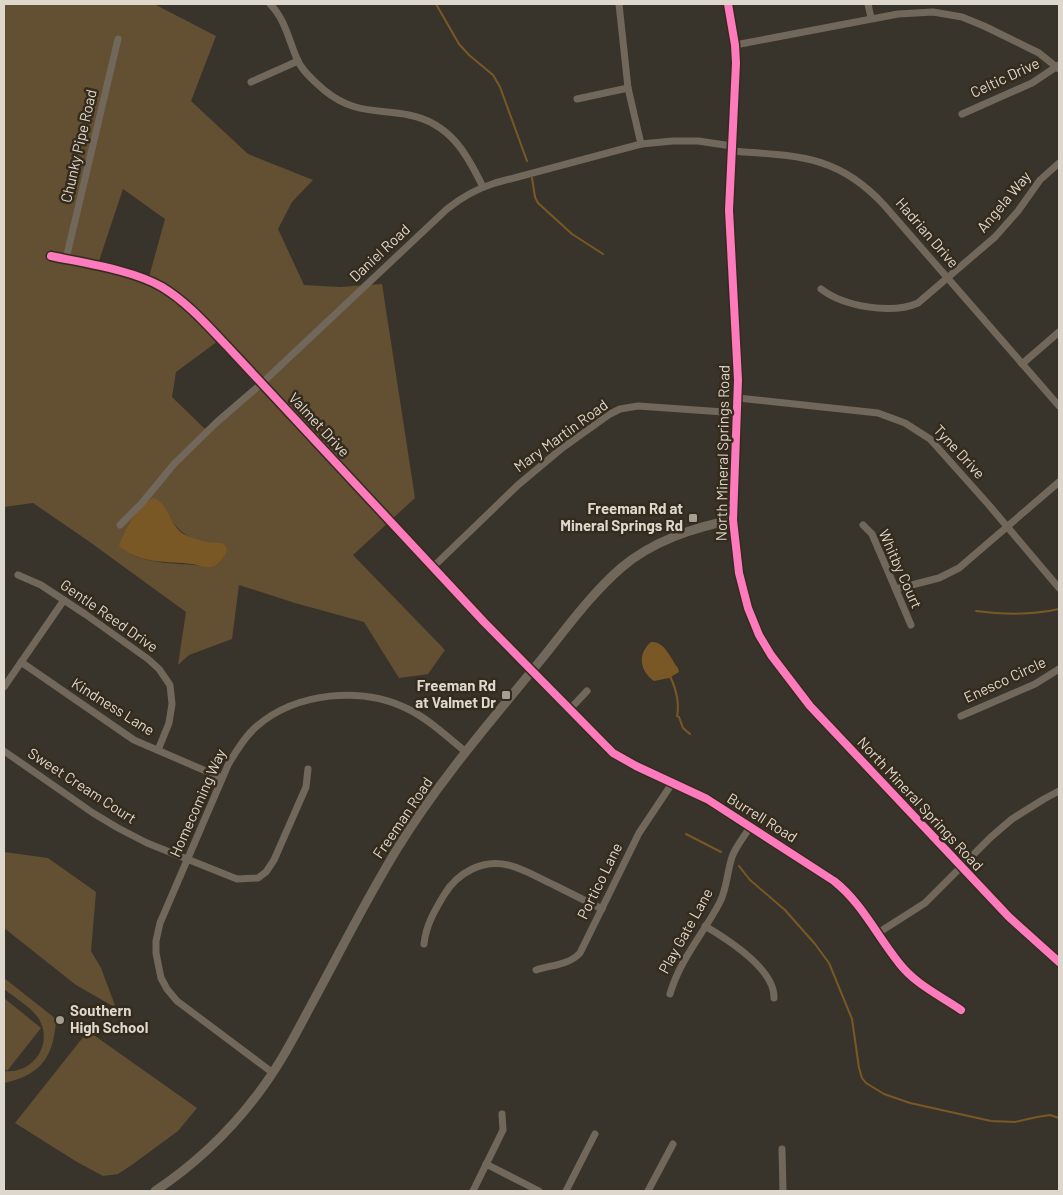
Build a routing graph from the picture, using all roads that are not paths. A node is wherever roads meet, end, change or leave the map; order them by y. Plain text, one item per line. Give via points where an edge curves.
1 (270, 4) edge
2 (619, 4) edge
3 (728, 4) edge
4 (868, 4) edge
5 (871, 18) junction
6 (118, 39) dead end
7 (736, 45) junction
8 (298, 61) junction
9 (1059, 67) edge
10 (251, 82) dead end
11 (628, 88) junction
12 (577, 99) dead end
13 (962, 114) dead end
14 (641, 144) junction
15 (732, 148) junction
16 (1059, 163) edge
17 (483, 187) junction
18 (51, 256) dead end
19 (66, 259) junction
20 (948, 278) junction
21 (821, 289) dead end
22 (1059, 332) edge
23 (1022, 364) junction
24 (261, 384) junction
25 (738, 398) junction
26 (1059, 406) edge
27 (738, 413) junction
28 (1059, 482) edge
29 (733, 520) junction
30 (120, 525) dead end
31 (863, 525) dead end
32 (1007, 527) junction
33 (433, 567) junction
34 (18, 575) dead end
35 (1059, 588) edge
36 (896, 589) junction
37 (64, 600) junction
38 (911, 625) dead end
39 (21, 662) junction
40 (1059, 669) edge
41 (532, 670) junction
42 (4, 687) edge
43 (587, 691) dead end
44 (570, 709) junction
45 (961, 716) dead end
46 (158, 750) junction
47 (4, 751) edge
48 (466, 752) junction
49 (308, 769) dead end
50 (222, 778) junction
51 (673, 782) junction
52 (1059, 791) edge
53 (750, 827) junction
54 (188, 859) junction
55 (962, 867) junction
56 (602, 909) junction
57 (705, 926) junction
58 (878, 933) junction
59 (424, 944) dead end
60 (1059, 962) edge
61 (536, 970) dead end
62 (670, 994) dead end
63 (774, 998) dead end
64 (960, 1010) dead end
65 (273, 1073) junction
66 (502, 1114) dead end
67 (595, 1134) dead end
68 (673, 1144) dead end
69 (782, 1149) dead end
70 (486, 1164) junction
71 (155, 1191) edge
72 (472, 1191) edge
73 (539, 1191) edge
74 (566, 1191) edge
75 (648, 1191) edge
76 (782, 1191) edge

1 - 8 street via 284,25
2 - 11 street
3 - 7 street, North Mineral Springs Road
4 - 5 street
5 - 7 street
5 - 9 street via 924,12 962,17 1039,53
6 - 19 street, Chunky Pipe Road
7 - 15 street, North Mineral Springs Road
8 - 10 street
8 - 17 street via 324,90 347,104 372,112 411,116 445,132 469,158
9 - 13 street, Celtic Drive via 1032,83
11 - 12 street
11 - 14 street
14 - 15 street, Daniel Road via 681,141
14 - 17 street, Daniel Road
15 - 20 street, Hadrian Drive via 818,162 851,176 876,196
15 - 25 street, North Mineral Springs Road via 729,224
16 - 20 street, Angela Way via 1040,180 1007,225
17 - 24 street, Daniel Road via 447,210
18 - 19 street, Valmet Drive
19 - 24 street, Valmet Drive via 161,286 196,314
20 - 21 street, Angela Way via 918,303 904,308 868,306 836,298
20 - 23 street, Hadrian Drive
22 - 23 street
23 - 26 street, Hadrian Drive
24 - 30 street, Daniel Road via 174,464
24 - 33 street, Valmet Drive
25 - 27 street, North Mineral Springs Road
25 - 32 street, Tyne Drive via 878,413 905,423 930,439
27 - 29 street, North Mineral Springs Road
27 - 33 street, Mary Martin Road via 638,406 610,414 533,472
28 - 32 street
29 - 41 street, Freeman Road via 673,538 632,560 589,601
29 - 55 street, North Mineral Springs Road via 736,559 746,599 771,655 810,706
31 - 36 street, Whitby Court via 872,534
32 - 35 street, Tyne Drive
32 - 36 street via 950,574
33 - 41 street, Valmet Drive
34 - 37 street, Gentle Reed Drive
36 - 38 street, Whitby Court
37 - 39 street
37 - 46 street, Gentle Reed Drive via 148,659 170,685 172,704
39 - 42 street
39 - 46 street, Kindness Lane via 134,740
40 - 45 street, Enesco Circle via 1035,684
41 - 44 street, Burrell Road
41 - 48 street, Freeman Road
43 - 44 street
44 - 51 street, Burrell Road via 613,752
46 - 50 street, Kindness Lane
47 - 54 street, Sweet Cream Court via 110,823 147,843
48 - 50 street, Homecoming Way via 429,721 396,704 357,695 332,696 274,713 242,743
48 - 65 street, Freeman Road via 396,851
49 - 54 street, Sweet Cream Court via 306,787 282,846 258,878 237,879
50 - 54 street, Homecoming Way
51 - 53 street, Burrell Road
51 - 56 street, Portico Lane via 639,833
52 - 55 street via 1012,819
53 - 57 street, Play Gate Lane via 732,857 725,890
53 - 58 street, Burrell Road via 843,888
54 - 65 street, Homecoming Way via 160,923 156,941 161,978 177,1001
55 - 58 street via 925,903
55 - 60 street, North Mineral Springs Road via 1026,934
56 - 59 street via 508,865 482,865 456,879 445,893 425,930
56 - 61 street, Portico Lane via 576,958
57 - 62 street, Play Gate Lane via 678,972
57 - 63 street via 738,946 750,958 770,984
58 - 64 street, Burrell Road via 912,978
65 - 71 street, Freeman Road via 242,1114 208,1149
66 - 70 street via 503,1130
67 - 74 street
68 - 75 street
69 - 76 street
70 - 72 street
70 - 73 street

